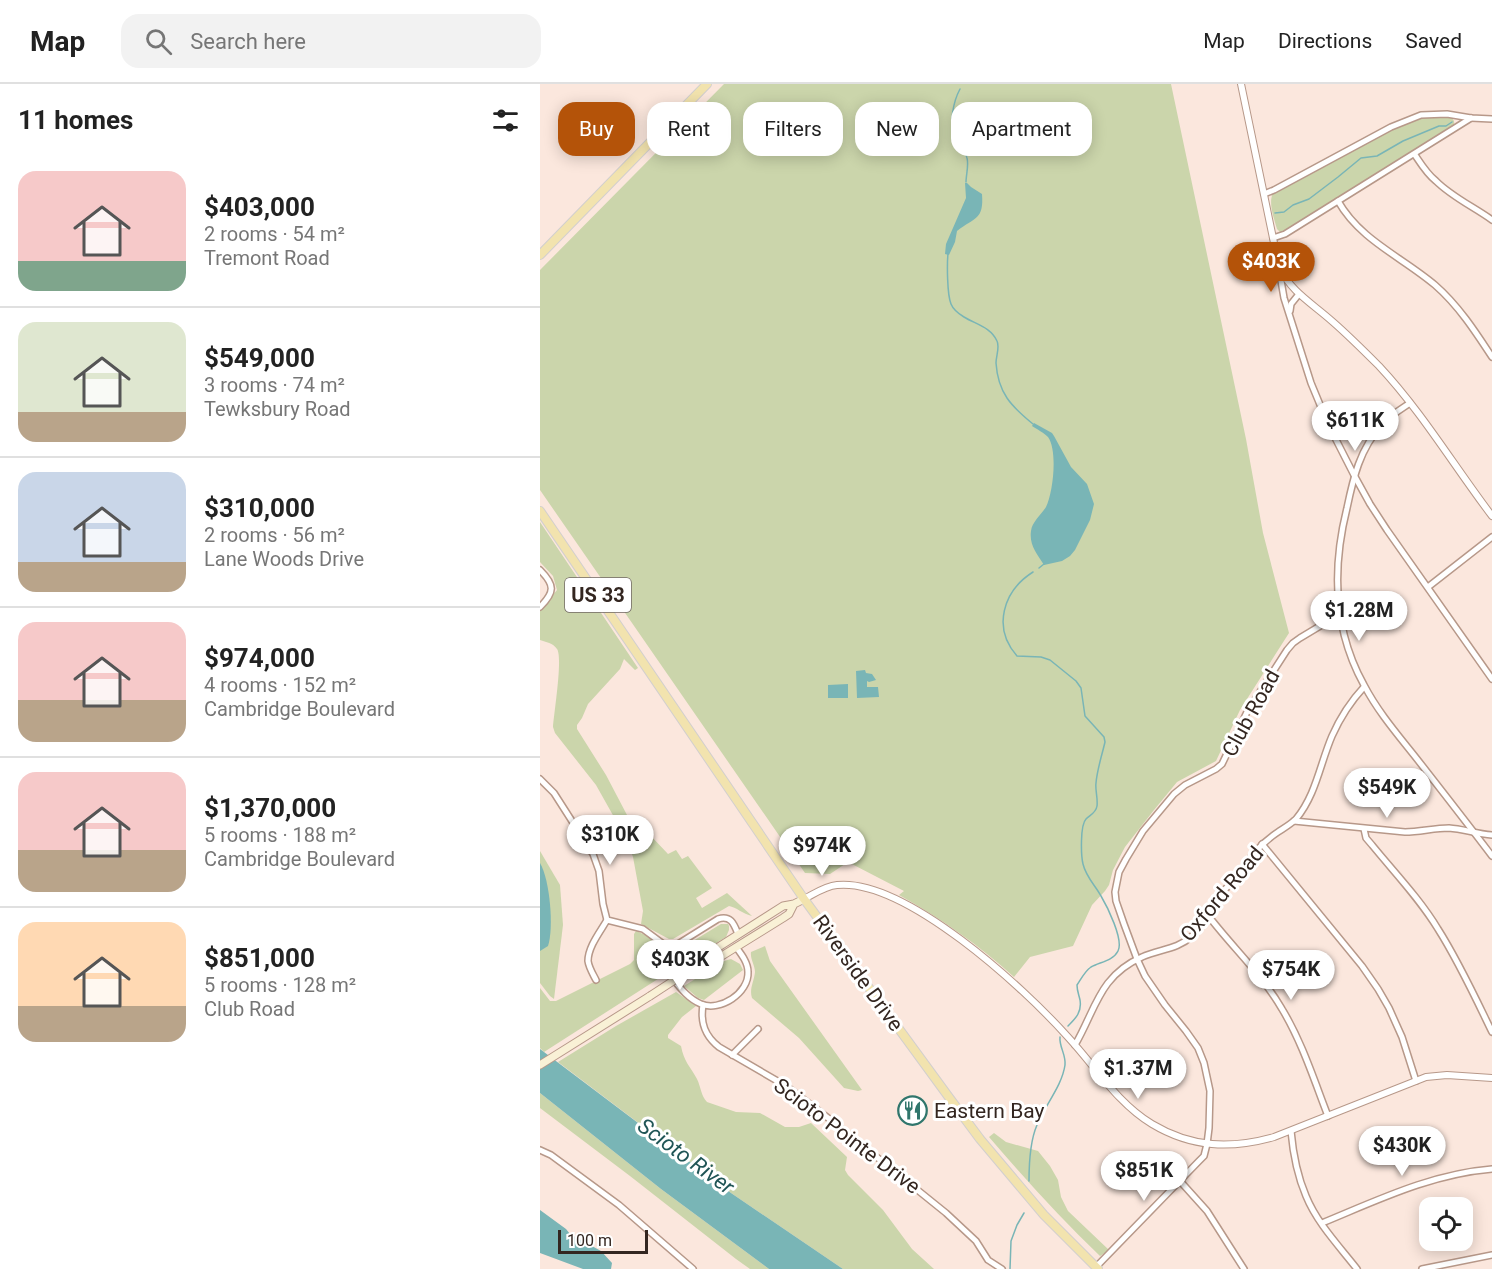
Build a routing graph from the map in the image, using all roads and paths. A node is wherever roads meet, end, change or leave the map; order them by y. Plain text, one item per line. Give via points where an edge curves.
1 (707, 84) edge
2 (1241, 84) edge
3 (1471, 118) junction
4 (1492, 119) edge
5 (1415, 155) junction
6 (1264, 194) junction
7 (1338, 201) junction
8 (1492, 220) edge
9 (1273, 238) junction
10 (540, 255) edge
11 (1279, 267) junction
12 (1299, 294) junction
13 (1290, 313) junction
14 (1492, 357) edge
15 (1410, 403) junction
16 (1354, 476) junction
17 (540, 511) edge
18 (1492, 516) edge
19 (1492, 537) edge
20 (540, 570) edge
21 (1428, 587) junction
22 (540, 607) edge
23 (1340, 616) junction
24 (1492, 679) edge
25 (1364, 687) junction
26 (540, 779) edge
27 (1294, 821) junction
28 (1364, 829) junction
29 (1474, 833) junction
30 (1492, 835) edge
31 (1262, 844) junction
32 (1492, 856) edge
33 (804, 899) junction
34 (794, 904) junction
35 (1207, 914) junction
36 (607, 920) junction
37 (738, 934) junction
38 (736, 947) junction
39 (670, 949) junction
40 (1137, 959) junction
41 (696, 966) junction
42 (596, 980) dead end
43 (703, 1005) junction
44 (758, 1029) dead end
45 (1492, 1032) edge
46 (1075, 1045) junction
47 (732, 1055) junction
48 (540, 1065) edge
49 (1492, 1078) edge
50 (1416, 1081) junction
51 (1328, 1116) junction
52 (1291, 1131) junction
53 (1207, 1144) junction
54 (540, 1150) edge
55 (1492, 1169) edge
56 (1180, 1181) junction
57 (1322, 1223) junction
58 (1492, 1255) edge
59 (1097, 1268) edge
60 (693, 1269) edge
61 (1002, 1269) edge
62 (1244, 1269) edge
63 (1357, 1269) edge
64 (1422, 1269) edge

1 - 10 main road
2 - 6 street
3 - 4 street
3 - 5 street
3 - 6 street via 1434,114 1405,120
5 - 7 street
5 - 8 street via 1436,182
6 - 9 street
7 - 9 street
7 - 14 street via 1356,227 1444,293
9 - 11 street
11 - 12 street
11 - 13 street
12 - 13 street
12 - 15 street via 1355,342
13 - 16 street via 1311,383
15 - 16 street via 1382,425 1364,450
15 - 18 street
16 - 21 street
16 - 23 street via 1338,558
17 - 33 main road, Riverside Drive / US 33
19 - 21 street
20 - 22 street via 552,584 552,592
21 - 24 street
23 - 25 street
23 - 40 street, Club Road via 1293,643 1246,712 1222,764 1174,794 1126,859 1116,883 1116,901
25 - 27 street, Oxford Road via 1344,712 1310,799
25 - 29 street
26 - 36 street via 554,793 593,854
27 - 28 street
27 - 31 street, Oxford Road
28 - 29 street via 1417,832 1446,828
28 - 45 street via 1366,838 1438,929
29 - 30 street
29 - 32 street
31 - 35 street, Oxford Road
31 - 50 street via 1378,989 1402,1037
33 - 34 main road
33 - 46 street via 833,886 847,885 907,905 999,969
33 - 59 main road, Riverside Drive / US 33 via 981,1140 1044,1215
34 - 37 main road via 783,906
34 - 38 main road via 789,914
35 - 40 street, Oxford Road via 1183,944
35 - 51 street via 1282,1008
36 - 39 street via 643,929
36 - 42 street via 589,954
37 - 39 street via 733,922 723,917
37 - 41 main road via 698,960
38 - 41 main road via 704,967
38 - 43 street via 749,971 745,987 725,1002
39 - 43 street via 665,966 669,974 689,997
40 - 46 street, Oxford Road via 1108,981
40 - 53 street, Club Road via 1145,976 1198,1048 1204,1063 1210,1090
41 - 48 main road, bridge
43 - 47 street, Scioto Pointe Drive via 706,1034
44 - 47 street
46 - 53 street via 1120,1099 1142,1118 1172,1134
47 - 61 street, Scioto Pointe Drive via 786,1086 910,1183 962,1227 988,1260
49 - 50 street via 1447,1075
50 - 51 street
51 - 52 street
52 - 53 street via 1248,1143
52 - 57 street via 1298,1176
53 - 56 street, Club Road via 1204,1156
54 - 60 street via 619,1205
55 - 57 street via 1420,1183
56 - 59 street, Club Road
56 - 62 street via 1207,1211
57 - 63 street
58 - 64 street

